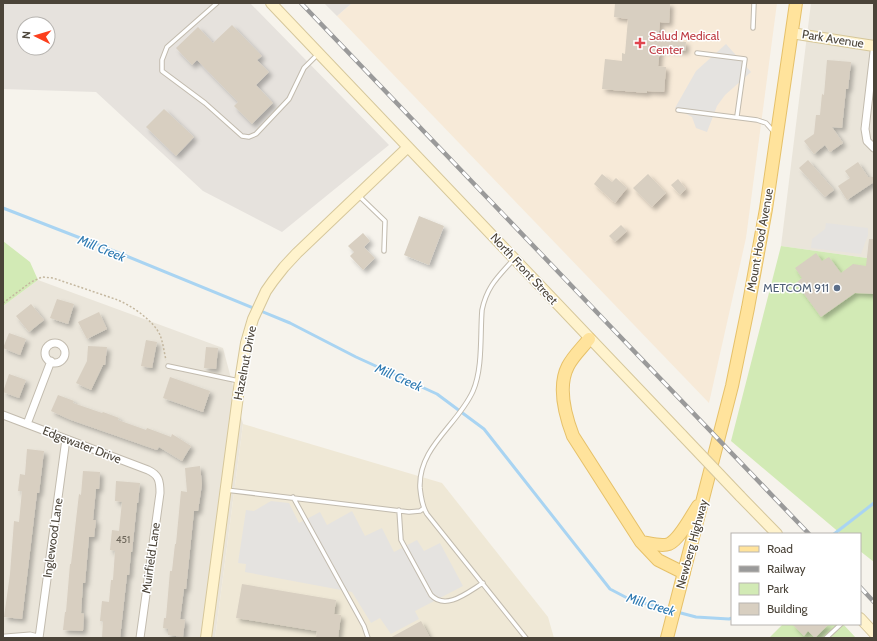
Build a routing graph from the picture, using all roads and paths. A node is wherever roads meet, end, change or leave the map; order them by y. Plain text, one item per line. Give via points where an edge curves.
1 (217, 3) edge
2 (271, 3) edge
3 (754, 3) edge
4 (796, 3) edge
5 (754, 28) dead end
6 (791, 33) junction
7 (874, 46) edge
8 (874, 52) edge
9 (319, 53) junction
10 (697, 53) dead end
11 (678, 110) dead end
12 (737, 116) junction
13 (777, 135) junction
14 (408, 147) junction
15 (874, 148) edge
16 (358, 195) junction
17 (384, 251) dead end
18 (515, 259) junction
19 (3, 303) edge
20 (589, 339) junction
21 (51, 361) dead end
22 (168, 366) joint
23 (240, 381) junction
24 (3, 415) edge
25 (27, 424) junction
26 (66, 439) junction
27 (717, 451) joint
28 (159, 478) joint
29 (225, 490) junction
30 (705, 495) junction
31 (293, 497) junction
32 (424, 508) junction
33 (399, 510) junction
34 (776, 533) edge
35 (641, 542) junction
36 (684, 573) junction
37 (483, 583) junction
38 (861, 619) edge
39 (840, 625) edge
40 (874, 633) edge
41 (5, 638) edge
42 (39, 638) edge
43 (140, 638) edge
44 (206, 638) edge
45 (368, 638) edge
46 (526, 638) edge
47 (667, 638) edge
48 (826, 638) edge

1 - 9 lane via 166,47 162,71 205,103 242,136 256,134 289,99 304,68
2 - 9 main road, North Front Street
3 - 5 lane
4 - 6 main road, Mount Hood Avenue
6 - 7 main road, Park Avenue
6 - 13 main road, Mount Hood Avenue
8 - 15 street via 865,129 867,141
9 - 14 main road, North Front Street
10 - 12 lane via 745,59
11 - 12 lane
12 - 13 lane via 766,123
13 - 27 main road, Mount Hood Avenue via 753,286
14 - 16 main road, Hazelnut Drive
14 - 18 main road, North Front Street
16 - 17 lane via 385,221
16 - 23 main road, Hazelnut Drive via 284,267 266,291 253,319 246,343
18 - 20 main road, North Front Street
18 - 32 lane via 492,284 484,300 477,376 473,391 464,407 436,442 423,465 420,484
19 - 22 path via 42,277 53,278 123,302 148,320 160,334
20 - 34 main road, North Front Street, bridge
20 - 35 main road via 567,367 565,374 563,393 567,418 577,443
21 - 25 street
22 - 23 lane
23 - 29 main road, Hazelnut Drive
24 - 25 street, Edgewater Drive
25 - 26 street, Edgewater Drive
26 - 28 street, Edgewater Drive via 148,470
26 - 42 street, Inglewood Lane
27 - 30 main road, Newberg Highway
28 - 43 street, Muirfield Lane via 160,493
29 - 31 lane
29 - 44 main road, Hazelnut Drive
30 - 35 main road via 684,527 669,544
30 - 36 main road, Newberg Highway
31 - 33 lane
31 - 45 lane via 364,626
32 - 33 lane via 414,512
32 - 37 lane
33 - 37 lane via 401,540 430,595 438,601 448,602
35 - 36 main road via 658,560
36 - 47 main road, Newberg Highway
37 - 46 lane
38 - 40 main road
39 - 48 lane
41 - 42 street

